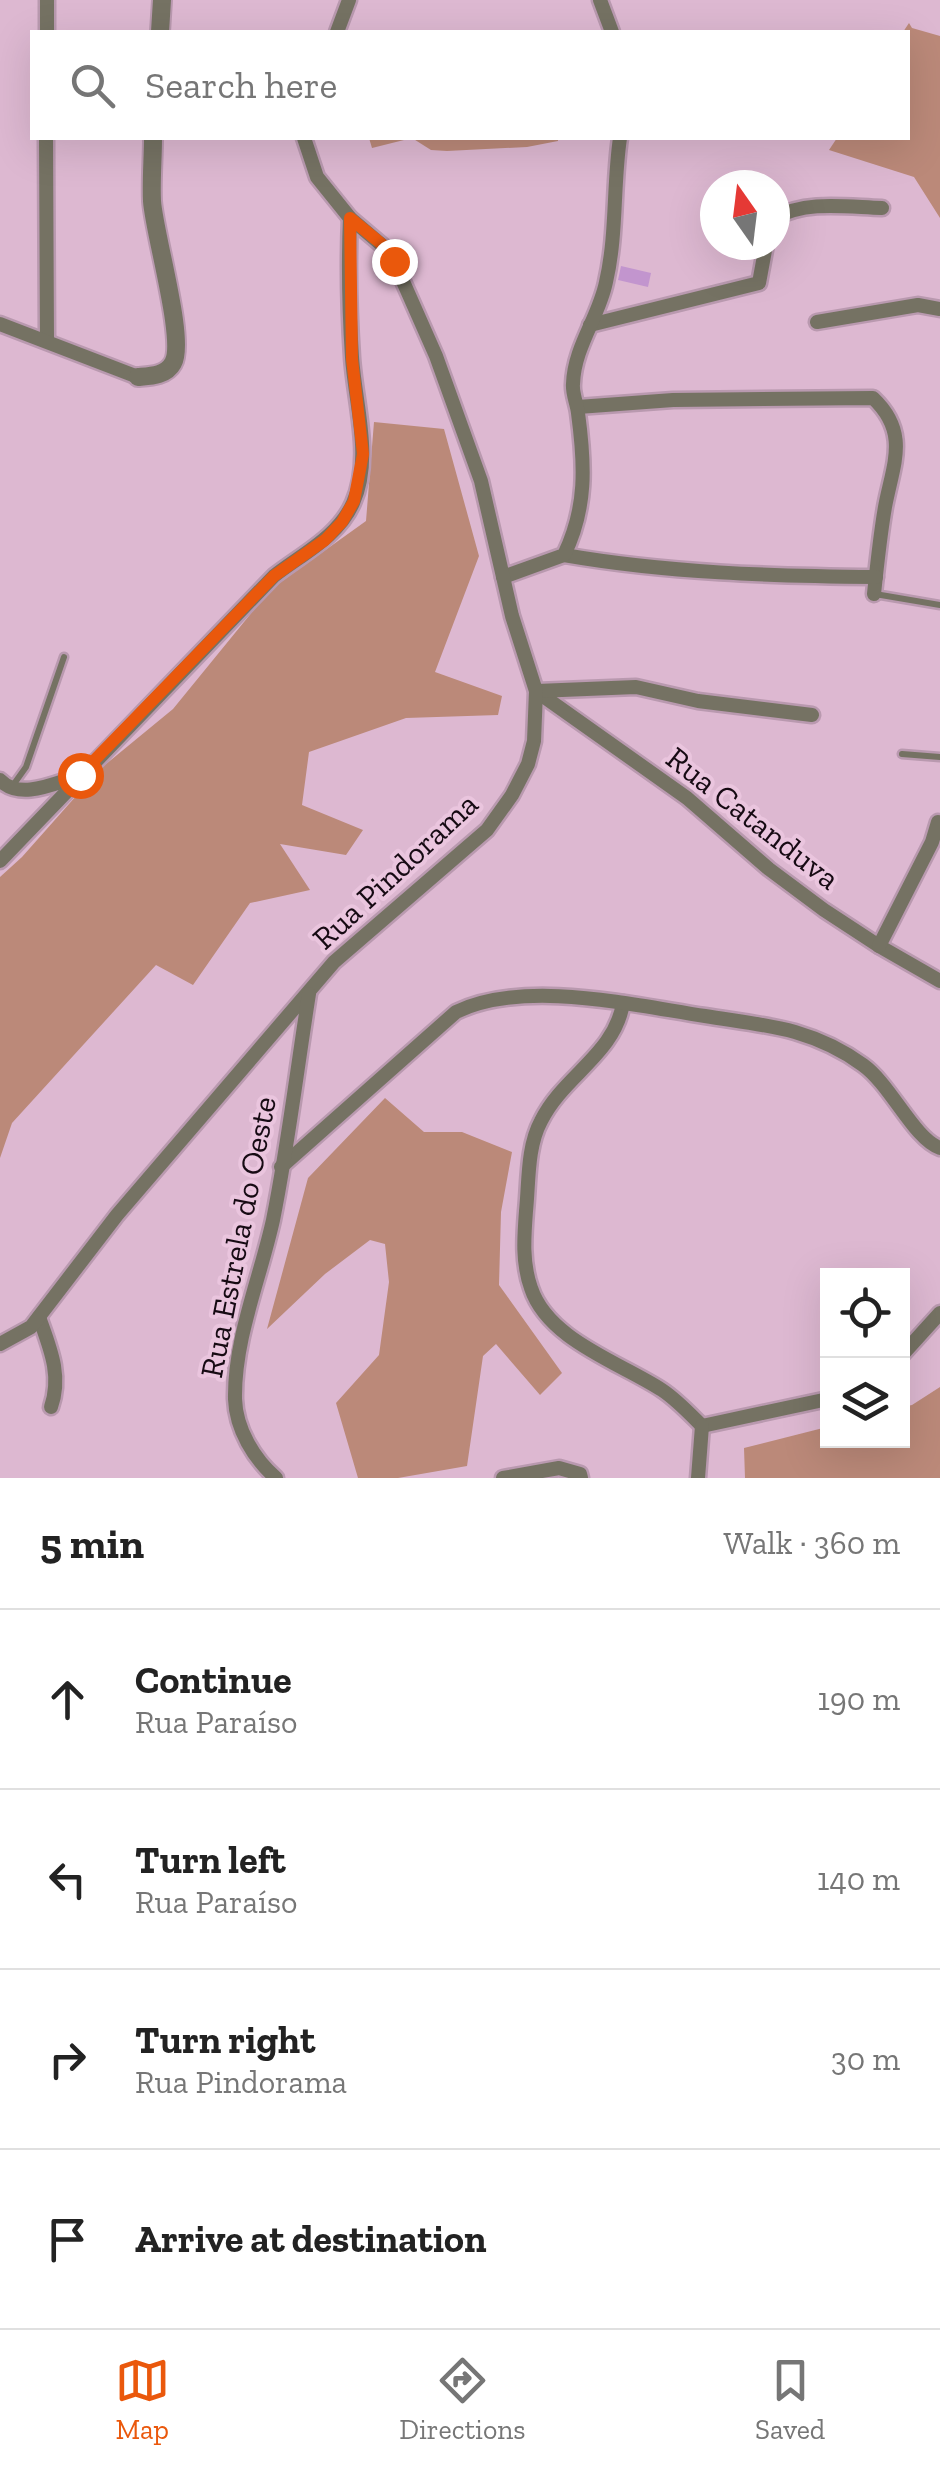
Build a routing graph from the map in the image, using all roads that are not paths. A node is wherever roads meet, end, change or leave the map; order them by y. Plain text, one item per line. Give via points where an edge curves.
1 (47, 0) edge
2 (162, 0) edge
3 (349, 0) edge
4 (600, 0) edge
5 (47, 30) edge
6 (160, 30) edge
7 (338, 30) edge
8 (611, 30) edge
9 (46, 140) edge
10 (154, 140) edge
11 (305, 140) edge
12 (620, 140) edge
13 (797, 199) dead end
14 (790, 200) edge
15 (882, 208) dead end
16 (790, 211) edge
17 (350, 218) junction
18 (763, 260) edge
19 (940, 309) edge
20 (817, 322) dead end
21 (0, 324) edge
22 (590, 325) junction
23 (47, 340) junction
24 (138, 378) joint
25 (578, 407) junction
26 (564, 555) junction
27 (503, 577) junction
28 (876, 577) junction
29 (874, 594) joint
30 (940, 605) edge
31 (64, 657) dead end
32 (536, 691) junction
33 (812, 715) dead end
34 (902, 754) dead end
35 (940, 757) edge
36 (80, 775) junction
37 (5, 784) edge
38 (938, 822) edge
39 (0, 861) edge
40 (878, 946) junction
41 (940, 981) edge
42 (309, 994) junction
43 (623, 1003) junction
44 (940, 1148) edge
45 (281, 1167) junction
46 (940, 1313) edge
47 (39, 1316) junction
48 (0, 1344) edge
49 (910, 1347) edge
50 (820, 1401) edge
51 (50, 1408) dead end
52 (702, 1426) junction
53 (276, 1478) edge
54 (503, 1478) edge
55 (581, 1478) edge
56 (698, 1478) edge

1 - 5 street
2 - 6 street
3 - 7 street
4 - 8 street
9 - 23 street
10 - 24 street via 152,202 176,352 168,369
11 - 17 street, Rua Pindorama via 317,177
12 - 22 street via 611,260
13 - 14 street
15 - 16 street
17 - 27 street, Rua Pindorama via 394,261 436,356 480,481
17 - 36 street via 352,359 363,454 354,501 325,540 274,576
18 - 22 street via 759,283
19 - 20 street via 918,306
21 - 23 street
22 - 25 street via 572,387
23 - 24 street
25 - 26 street via 583,499
25 - 28 street via 873,398 888,412 896,463
26 - 27 street
26 - 28 street via 634,568
27 - 32 street, Rua Pindorama
28 - 29 street
29 - 30 lane
31 - 37 lane via 26,768
32 - 33 street via 636,687
32 - 40 street, Rua Catanduva via 672,786 770,869
32 - 42 street, Rua Pindorama via 534,741 512,796 486,830 359,937
34 - 35 lane
36 - 37 street via 27,790
36 - 39 street
38 - 40 street
40 - 41 street, Rua Catanduva
42 - 45 street, Rua Estrela do Oeste
42 - 47 street, Rua Pindorama via 116,1215
43 - 44 street via 798,1032 840,1051 894,1094 924,1140
43 - 45 street via 513,998 456,1012
43 - 52 street via 606,1045 540,1122 530,1160 527,1271 545,1313 580,1344 660,1389
45 - 53 street, Rua Estrela do Oeste via 242,1340 235,1402 250,1448
46 - 49 street
47 - 48 street, Rua Pindorama via 26,1332
47 - 51 street via 56,1370
50 - 52 street
52 - 56 street
54 - 55 street via 559,1468

